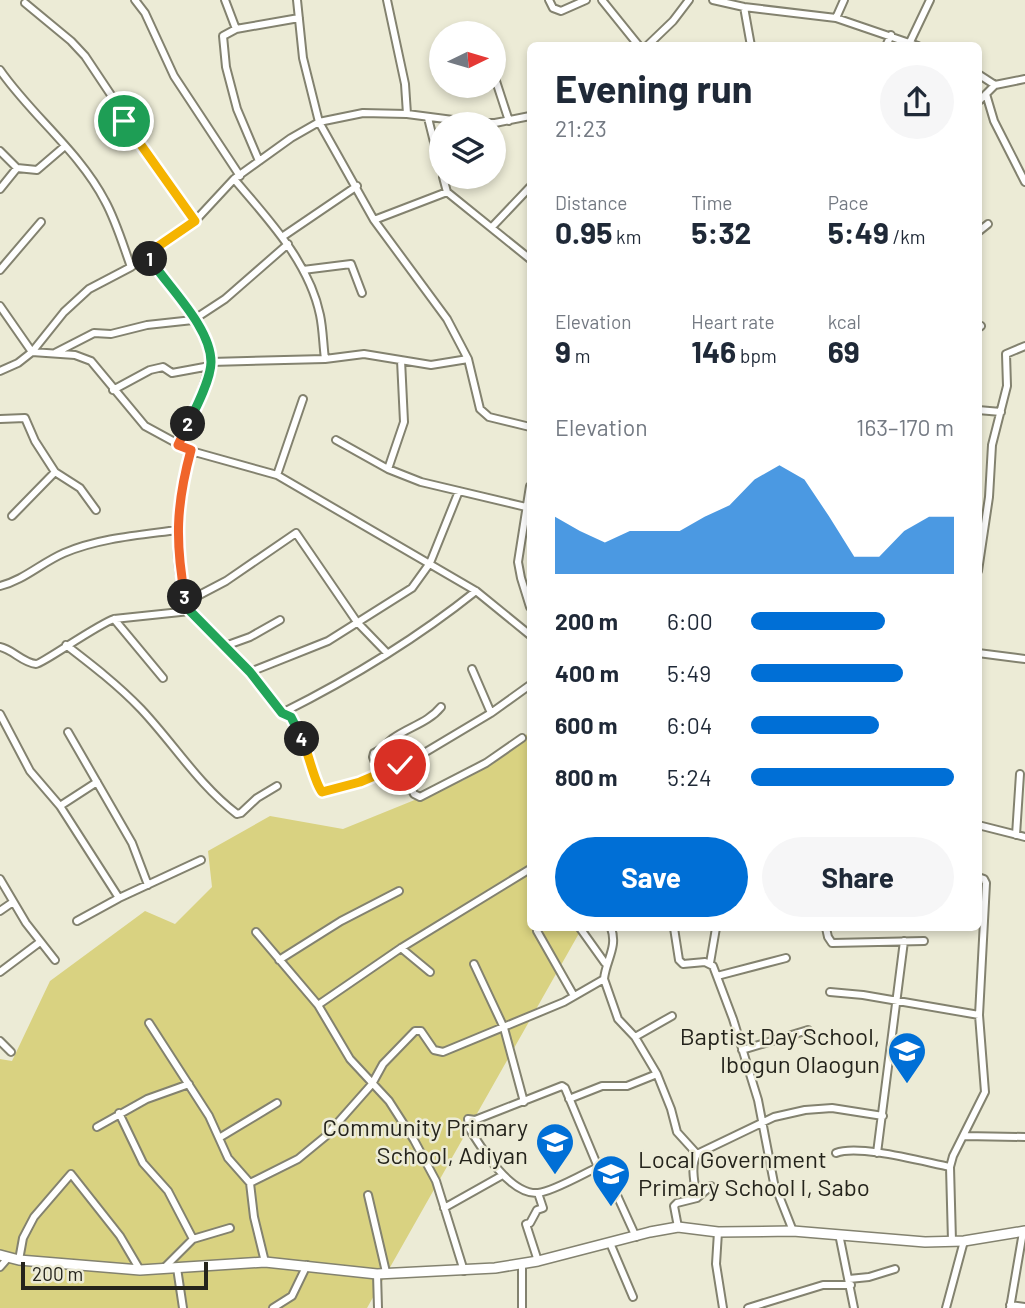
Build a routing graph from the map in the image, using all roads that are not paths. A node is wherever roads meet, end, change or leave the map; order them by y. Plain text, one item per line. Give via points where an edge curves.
1 (148, 0) edge
2 (225, 0) edge
3 (297, 0) edge
4 (387, 0) edge
5 (549, 0) edge
6 (586, 0) edge
7 (602, 0) edge
8 (689, 0) edge
9 (713, 0) edge
10 (844, 0) edge
11 (930, 0) edge
12 (25, 3) dead end
13 (138, 3) edge
14 (744, 7) junction
15 (299, 18) junction
16 (836, 18) junction
17 (236, 29) junction
18 (891, 35) junction
19 (636, 42) edge
20 (651, 42) edge
21 (750, 42) edge
22 (888, 42) edge
23 (908, 42) edge
24 (910, 42) edge
25 (0, 69) edge
26 (982, 77) edge
27 (1025, 79) edge
28 (995, 85) junction
29 (986, 94) junction
30 (502, 98) edge
31 (982, 98) edge
32 (407, 114) junction
33 (527, 117) edge
34 (428, 118) junction
35 (509, 121) junction
36 (319, 122) junction
37 (429, 122) edge
38 (65, 146) junction
39 (0, 151) edge
40 (259, 160) junction
41 (17, 168) junction
42 (237, 178) junction
43 (1025, 181) edge
44 (357, 186) junction
45 (0, 188) edge
46 (446, 189) edge
47 (527, 190) edge
48 (447, 192) junction
49 (374, 220) junction
50 (195, 221) junction
51 (41, 222) dead end
52 (988, 224) dead end
53 (492, 227) junction
54 (982, 229) edge
55 (282, 237) junction
56 (288, 244) junction
57 (147, 254) junction
58 (527, 257) edge
59 (131, 267) junction
60 (0, 270) edge
61 (303, 270) junction
62 (362, 293) dead end
63 (0, 306) edge
64 (193, 320) junction
65 (1025, 346) edge
66 (33, 352) junction
67 (53, 354) junction
68 (325, 359) junction
69 (468, 359) junction
70 (401, 360) junction
71 (210, 364) junction
72 (0, 371) edge
73 (113, 390) junction
74 (303, 399) dead end
75 (982, 410) edge
76 (1001, 412) junction
77 (0, 419) edge
78 (527, 426) edge
79 (336, 440) dead end
80 (178, 445) junction
81 (191, 450) junction
82 (388, 469) junction
83 (55, 472) junction
84 (277, 475) junction
85 (459, 491) junction
86 (527, 502) edge
87 (526, 507) junction
88 (96, 510) dead end
89 (12, 516) dead end
90 (177, 530) junction
91 (982, 544) edge
92 (430, 563) junction
93 (0, 586) edge
94 (476, 591) junction
95 (527, 596) edge
96 (186, 602) junction
97 (190, 611) junction
98 (114, 619) junction
99 (280, 620) dead end
100 (357, 622) junction
101 (527, 633) edge
102 (66, 645) junction
103 (225, 646) junction
104 (0, 647) edge
105 (387, 653) junction
106 (982, 653) edge
107 (1025, 657) edge
108 (472, 669) dead end
109 (250, 672) junction
110 (163, 678) dead end
111 (527, 687) edge
112 (442, 707) dead end
113 (282, 713) junction
114 (491, 713) junction
115 (0, 714) edge
116 (68, 732) dead end
117 (522, 738) dead end
118 (400, 765) junction
119 (379, 773) junction
120 (1020, 774) dead end
121 (97, 782) junction
122 (277, 786) dead end
123 (60, 806) junction
124 (982, 826) edge
125 (1016, 835) junction
126 (1025, 837) edge
127 (201, 860) dead end
128 (527, 871) edge
129 (982, 878) edge
130 (0, 879) edge
131 (148, 885) junction
132 (398, 891) dead end
133 (119, 898) junction
134 (13, 902) junction
135 (0, 911) edge
136 (77, 921) dead end
137 (537, 931) dead end
138 (582, 931) edge
139 (611, 931) edge
140 (674, 931) edge
141 (715, 931) edge
142 (827, 931) edge
143 (256, 932) dead end
144 (904, 941) junction
145 (40, 942) junction
146 (924, 942) dead end
147 (401, 948) junction
148 (786, 958) dead end
149 (55, 960) dead end
150 (279, 960) junction
151 (605, 963) junction
152 (710, 963) junction
153 (474, 964) dead end
154 (0, 972) edge
155 (430, 972) dead end
156 (717, 976) junction
157 (604, 979) junction
158 (830, 992) dead end
159 (574, 996) junction
160 (898, 1000) junction
161 (318, 1005) junction
162 (979, 1015) junction
163 (672, 1016) dead end
164 (149, 1023) dead end
165 (504, 1028) junction
166 (808, 1030) dead end
167 (635, 1037) junction
168 (0, 1041) edge
169 (742, 1050) junction
170 (11, 1052) dead end
171 (657, 1074) junction
172 (189, 1084) junction
173 (372, 1084) junction
174 (569, 1099) junction
175 (524, 1102) junction
176 (277, 1103) dead end
177 (119, 1113) junction
178 (883, 1116) junction
179 (763, 1123) junction
180 (97, 1127) dead end
181 (964, 1136) junction
182 (1025, 1137) edge
183 (219, 1138) junction
184 (836, 1153) dead end
185 (877, 1153) junction
186 (697, 1154) junction
187 (598, 1167) junction
188 (950, 1167) junction
189 (501, 1176) junction
190 (250, 1183) junction
191 (711, 1186) dead end
192 (538, 1193) junction
193 (368, 1195) dead end
194 (697, 1198) junction
195 (444, 1208) junction
196 (678, 1227) junction
197 (230, 1228) dead end
198 (793, 1231) junction
199 (1024, 1231) edge
200 (718, 1232) junction
201 (839, 1234) junction
202 (636, 1237) junction
203 (193, 1239) junction
204 (952, 1241) junction
205 (964, 1241) junction
206 (610, 1243) junction
207 (3, 1257) edge
208 (19, 1260) junction
209 (538, 1261) junction
210 (265, 1262) junction
211 (522, 1264) junction
212 (307, 1265) junction
213 (0, 1267) edge
214 (164, 1268) junction
215 (177, 1268) junction
216 (895, 1269) dead end
217 (140, 1270) junction
218 (464, 1271) junction
219 (382, 1273) junction
220 (850, 1282) junction
221 (633, 1297) dead end
222 (1010, 1306) edge
223 (1025, 1307) edge
224 (183, 1308) edge
225 (273, 1308) edge
226 (378, 1308) edge
227 (522, 1308) edge
228 (723, 1308) edge
229 (748, 1308) edge
230 (854, 1308) edge
231 (946, 1308) edge

1 - 13 street
2 - 17 street
3 - 15 street
4 - 32 street
5 - 6 street via 557,11
7 - 19 street
8 - 20 street
9 - 14 street
10 - 16 street
11 - 24 street
12 - 50 street via 85,56 131,132
13 - 42 street via 174,76
14 - 16 street
14 - 21 street
15 - 17 street
15 - 36 street via 303,58
16 - 18 street
17 - 40 street via 223,36 226,67 237,109
18 - 22 street
18 - 23 street
25 - 38 street
26 - 28 street
27 - 28 street
28 - 29 street
29 - 31 street
29 - 43 street via 994,121
30 - 35 street
32 - 34 street
32 - 36 street via 363,113
33 - 35 street
34 - 35 street
34 - 37 street
36 - 40 street
36 - 44 street
38 - 41 street via 37,170
38 - 59 street via 105,199
39 - 41 street
40 - 42 street
41 - 45 street
42 - 50 street
42 - 55 street
44 - 49 street
44 - 55 street
46 - 48 street
47 - 53 street
48 - 49 street
48 - 53 street
49 - 69 street via 440,309
50 - 57 street
51 - 60 street
52 - 54 street
53 - 58 street
55 - 56 street
56 - 61 street
56 - 64 street via 225,299
57 - 59 street
57 - 64 street
59 - 66 street via 81,296
61 - 62 street via 351,264
61 - 68 street via 319,311
63 - 66 street
64 - 67 street via 94,333
64 - 71 street via 206,341
65 - 76 street via 1006,354 1007,386
66 - 67 street
66 - 72 street
67 - 73 street via 91,361
68 - 70 street via 364,354
68 - 71 street
69 - 70 street via 431,365
69 - 78 street via 483,414
70 - 82 street via 404,422
71 - 73 street via 172,373 163,367 150,370
71 - 80 street
73 - 80 street via 145,426
74 - 84 street
75 - 76 street
76 - 91 street via 992,444
77 - 83 street via 20,417 28,422
79 - 82 street
80 - 81 street
81 - 84 street
81 - 90 street via 180,490
82 - 85 street
83 - 88 street via 80,488
83 - 89 street
84 - 92 street
85 - 87 street
85 - 92 street
86 - 87 street
87 - 95 street via 518,562
90 - 93 street via 91,544 63,553
90 - 96 street
92 - 94 street
92 - 100 street via 412,588
94 - 101 street
94 - 105 street
96 - 97 street
96 - 100 street via 296,533
97 - 98 street
97 - 103 street
98 - 102 street
98 - 110 street
99 - 103 street
100 - 105 street
100 - 109 street via 317,646
102 - 104 street via 36,664
102 - 122 street via 141,710 201,782 237,814
103 - 109 street
105 - 113 street
106 - 107 street
108 - 114 street
109 - 113 street
111 - 114 street
112 - 119 street via 374,753
113 - 119 street via 294,721 322,792
114 - 118 street
115 - 123 street via 30,771
116 - 121 street
117 - 118 street via 486,763 420,797
118 - 119 street
120 - 125 street
121 - 123 street
121 - 131 street via 132,843
123 - 133 street
124 - 125 street
125 - 126 street
127 - 131 street
128 - 147 street
129 - 162 street via 986,883
130 - 134 street
131 - 133 street
132 - 150 street
133 - 136 street
134 - 135 street
134 - 145 street
137 - 159 street
138 - 151 street
139 - 151 street via 614,948
140 - 152 street via 682,964
141 - 152 street
142 - 144 street via 832,943
143 - 150 street
144 - 146 street
144 - 160 street
145 - 149 street
145 - 154 street
147 - 155 street
147 - 161 street
148 - 156 street
150 - 161 street
151 - 157 street
152 - 156 street
153 - 165 street
156 - 169 street
157 - 159 street
157 - 167 street via 618,1019
158 - 160 street
159 - 165 street
160 - 162 street
160 - 178 street
161 - 173 street via 350,1059
162 - 181 street via 985,1092
163 - 167 street
164 - 172 street
165 - 173 street via 443,1052 434,1049 421,1031 415,1031 383,1064
165 - 175 street
166 - 169 street
167 - 171 street
168 - 170 street
169 - 179 street
171 - 174 street
171 - 186 street via 677,1132
172 - 177 street
172 - 183 street
173 - 190 street via 298,1159
173 - 195 street via 414,1140 436,1181
174 - 175 street via 562,1086
174 - 187 street
175 - 189 street via 468,1119 469,1128
176 - 183 street
177 - 180 street
177 - 203 street via 143,1163 168,1191
178 - 179 street via 821,1108
178 - 185 street
179 - 186 street
179 - 198 street via 774,1183
181 - 182 street
181 - 188 street
183 - 190 street via 228,1158
184 - 185 street
185 - 188 street
186 - 194 street
187 - 192 street
187 - 202 street via 610,1180
188 - 204 street
189 - 192 street
189 - 195 street
190 - 210 street
191 - 194 street
192 - 209 street via 543,1208 526,1224
193 - 219 street
194 - 196 street via 674,1206
195 - 218 street
196 - 200 main road
196 - 202 main road
197 - 203 street
198 - 200 main road
198 - 201 main road
199 - 205 main road
199 - 222 street
200 - 228 street via 716,1264
201 - 204 main road
201 - 220 street
202 - 206 main road
203 - 214 street
204 - 205 main road
205 - 231 street
206 - 209 main road
206 - 221 street
207 - 208 main road
207 - 213 street
208 - 217 main road
208 - 217 street via 34,1217 71,1174 120,1236
209 - 211 main road
210 - 212 main road
210 - 215 main road
211 - 218 main road
211 - 227 street
212 - 219 main road
212 - 225 street via 292,1296
214 - 215 main road
214 - 217 main road
215 - 224 street
216 - 220 street
218 - 219 main road
219 - 226 street
220 - 229 street via 823,1285
220 - 230 street
222 - 223 street

